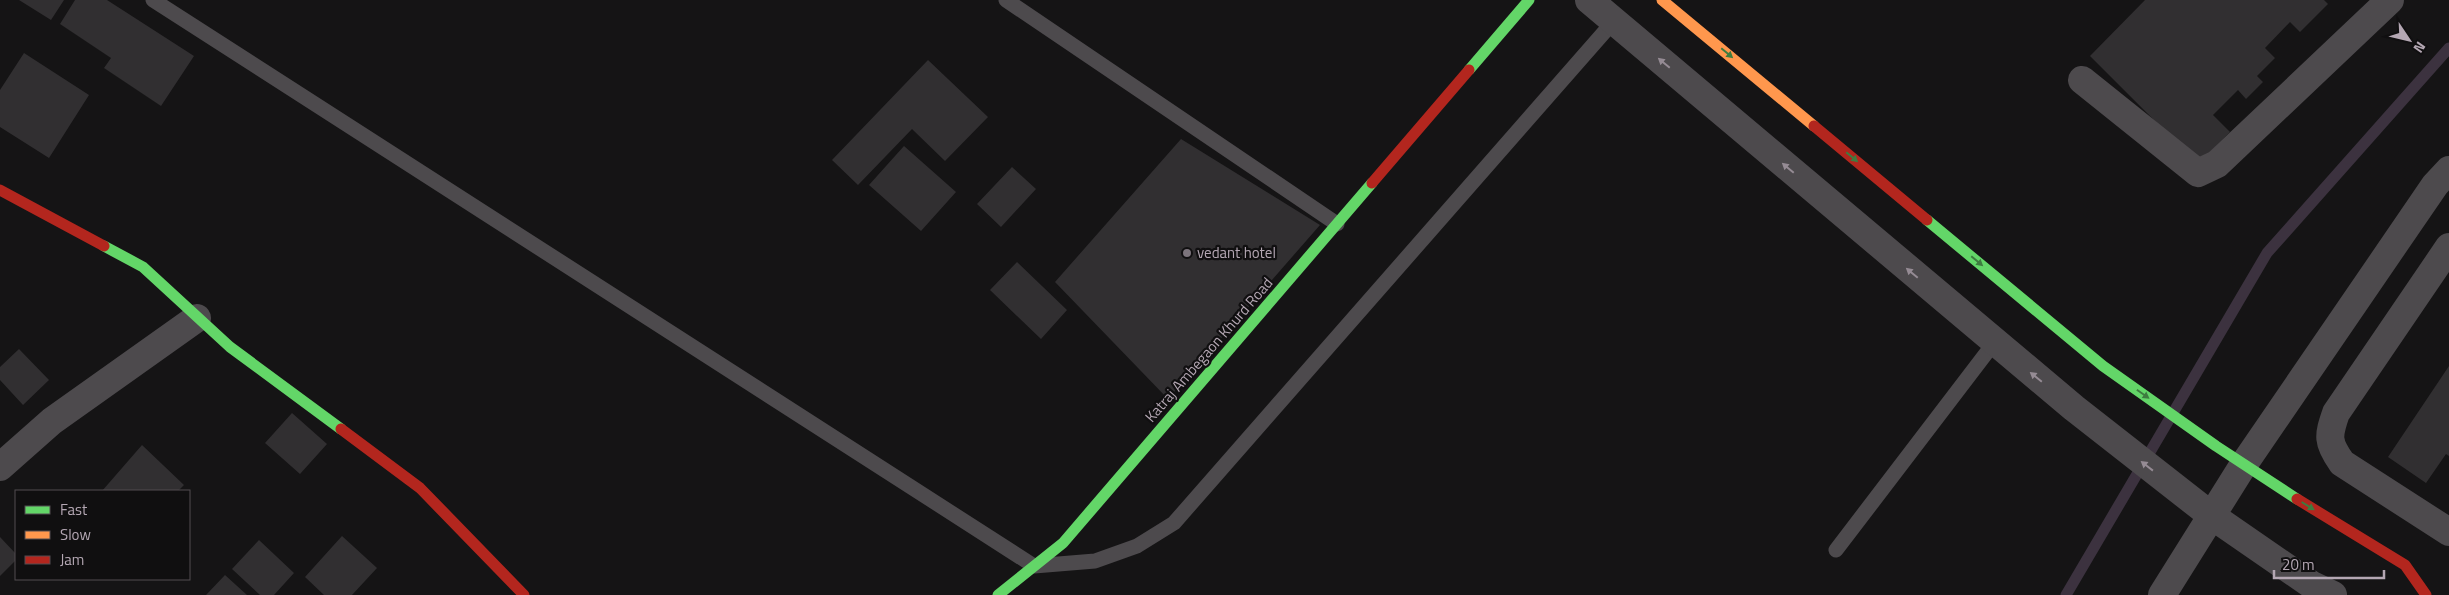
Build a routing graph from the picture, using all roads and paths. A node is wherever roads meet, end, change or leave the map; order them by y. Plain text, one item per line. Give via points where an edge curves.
1 (153, 0) edge
2 (1006, 0) edge
3 (1529, 0) edge
4 (1589, 0) edge
5 (1662, 0) edge
6 (2390, 0) edge
7 (1614, 21) junction
8 (2082, 80) dead end
9 (2449, 170) edge
10 (0, 190) edge
11 (1337, 224) junction
12 (2449, 247) edge
13 (197, 318) junction
14 (1994, 343) junction
15 (2244, 464) junction
16 (0, 467) edge
17 (2212, 516) junction
18 (2449, 532) edge
19 (1836, 550) dead end
20 (1034, 566) junction
21 (524, 595) edge
22 (998, 595) edge
23 (2162, 595) edge
24 (2333, 595) edge
25 (2426, 595) edge

1 - 20 lane
2 - 11 lane
3 - 11 street, Katraj Ambegaon Khurd Road
4 - 7 street
5 -> 15 street via 2104,366
6 - 8 street via 2217,164 2198,173
14 -> 7 street
7 - 20 lane via 1174,523 1137,546 1095,561
9 - 15 street
10 - 13 street via 143,268
11 - 20 street, Katraj Ambegaon Khurd Road via 1063,543
12 - 18 street via 2336,413 2328,434 2332,450 2342,463
13 - 16 street via 52,421
13 - 21 street via 230,347 420,488
17 -> 14 street
14 - 19 lane
15 - 17 street
15 -> 25 street via 2405,565
17 - 23 street
17 - 24 street via 2312,585
20 - 22 street, Katraj Ambegaon Khurd Road

